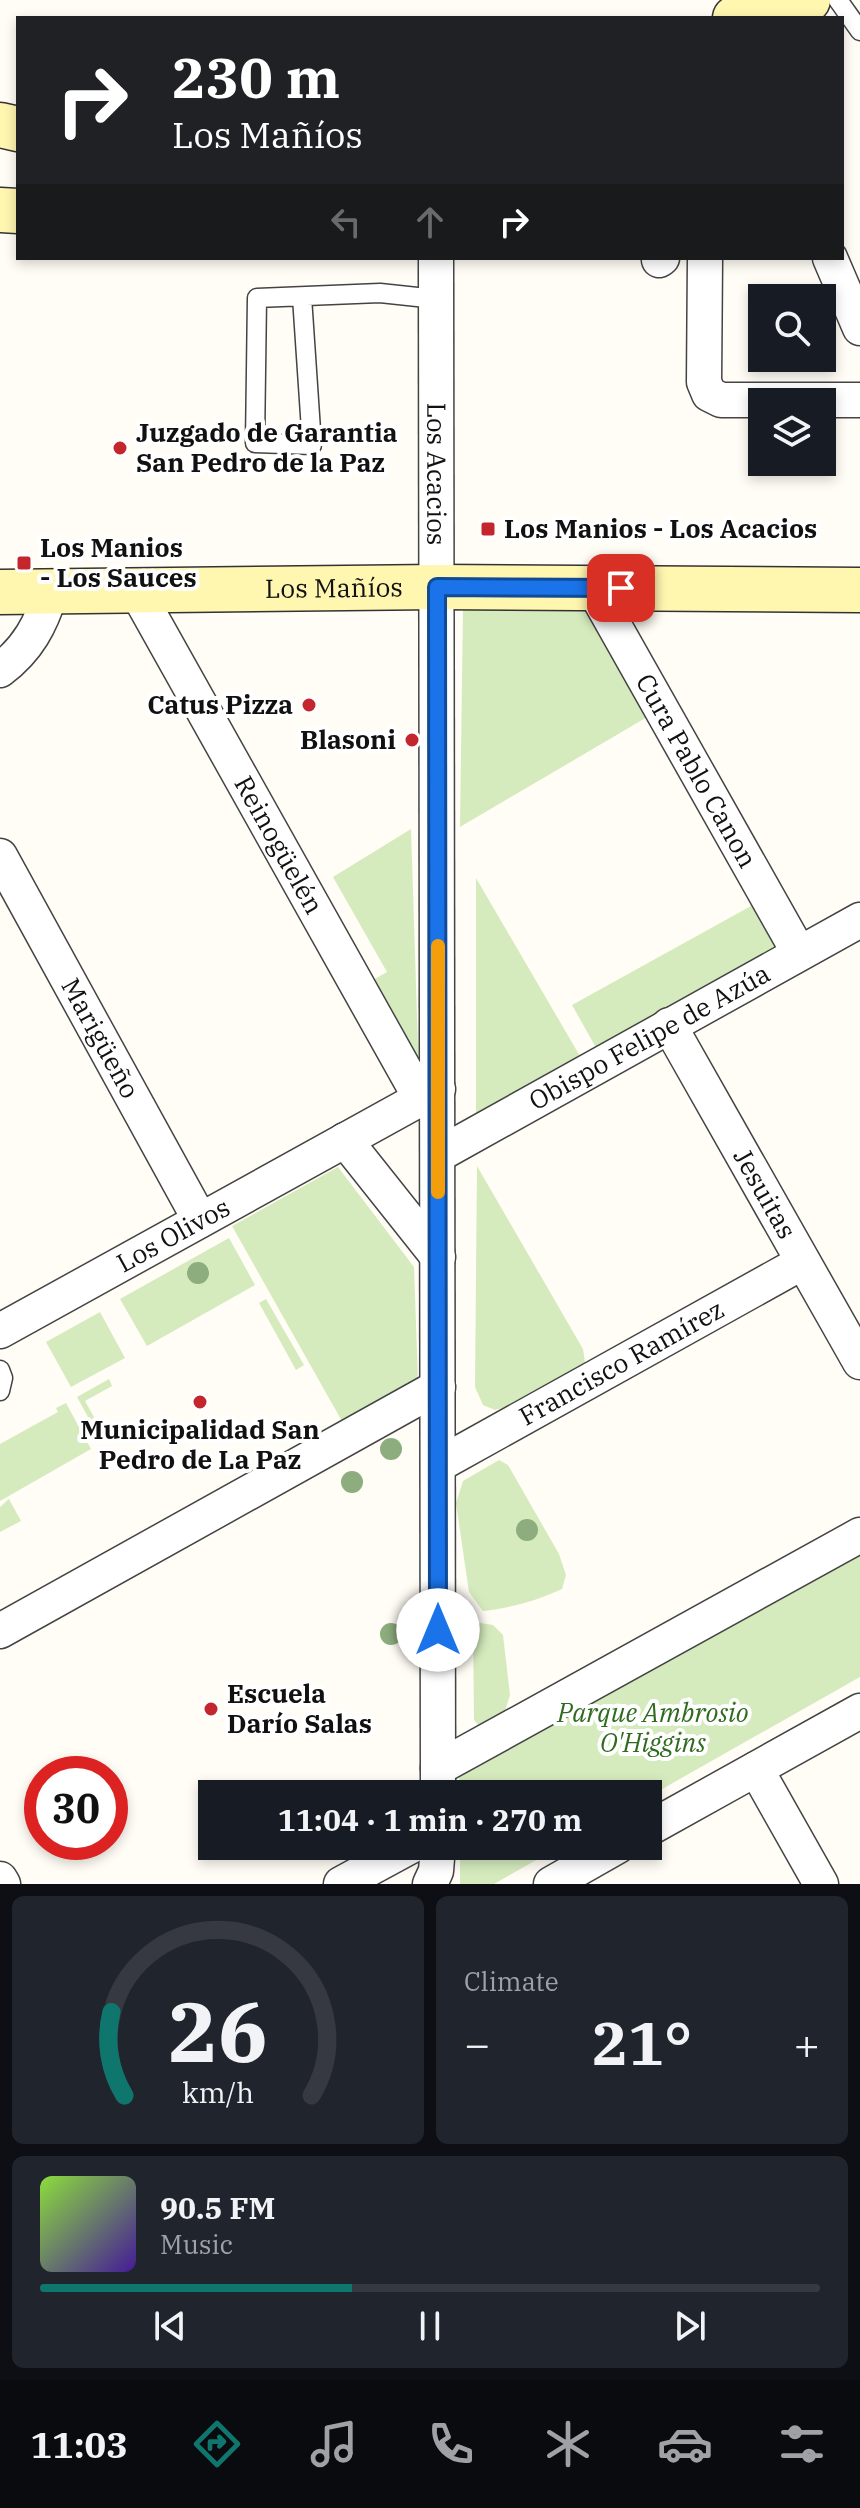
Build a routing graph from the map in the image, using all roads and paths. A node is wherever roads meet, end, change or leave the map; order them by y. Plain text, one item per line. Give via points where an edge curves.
1 (808, 0) edge
2 (838, 0) edge
3 (739, 11) edge
4 (860, 31) edge
5 (436, 260) edge
6 (705, 260) edge
7 (831, 260) edge
8 (302, 297) junction
9 (436, 299) junction
10 (860, 328) edge
11 (860, 400) edge
12 (437, 587) junction
13 (593, 588) junction
14 (860, 590) edge
15 (0, 592) edge
16 (51, 592) junction
17 (137, 592) junction
18 (0, 670) edge
19 (0, 856) edge
20 (860, 920) edge
21 (799, 953) junction
22 (669, 1025) junction
23 (429, 1094) junction
24 (345, 1140) junction
25 (438, 1155) junction
26 (200, 1220) junction
27 (438, 1257) junction
28 (803, 1262) junction
29 (0, 1331) edge
30 (860, 1362) edge
31 (0, 1370) edge
32 (438, 1387) junction
33 (0, 1391) edge
34 (438, 1465) junction
35 (860, 1535) edge
36 (0, 1631) edge
37 (860, 1711) edge
38 (756, 1769) junction
39 (438, 1780) edge
40 (440, 1780) edge
41 (662, 1821) edge
42 (385, 1860) edge
43 (437, 1860) edge
44 (593, 1860) edge
45 (0, 1879) edge
46 (3, 1884) edge
47 (341, 1884) edge
48 (430, 1884) edge
49 (551, 1884) edge
50 (821, 1884) edge

1 - 3 street
2 - 4 lane
5 - 9 street, Los Acacios
6 - 11 street via 704,382 709,394 721,400
7 - 10 street
8 - 8 lane via 257,298 255,443 312,445
8 - 9 lane via 380,293
9 - 12 street, Los Acacios
12 - 13 street, Los Mañíos
12 - 17 street, Los Mañíos
12 - 23 street, Los Acacios
13 - 14 street, Los Mañíos
13 - 21 street, Cura Pablo Canon
15 - 16 street, Los Mañíos
16 - 17 street, Los Mañíos
16 - 18 street via 35,633
17 - 23 street, Reinogüelén
19 - 26 street, Marigüeño
20 - 21 street, Obispo Felipe de Azúa
21 - 22 street, Obispo Felipe de Azúa
22 - 25 street, Obispo Felipe de Azúa
22 - 28 street, Jesuitas
23 - 24 street, Los Olivos
23 - 25 street, Los Acacios
24 - 26 street, Los Olivos
24 - 27 street
25 - 27 street, Los Acacios
26 - 29 street, Los Olivos
27 - 32 street, Los Acacios
28 - 30 street, Jesuitas
28 - 34 street, Francisco Ramírez
31 - 33 lane
32 - 34 street, Los Acacios
32 - 36 street
34 - 39 street, Los Acacios
35 - 40 street
37 - 38 street
38 - 41 street
38 - 50 street
42 - 47 street
43 - 48 street
44 - 49 street
45 - 46 street

